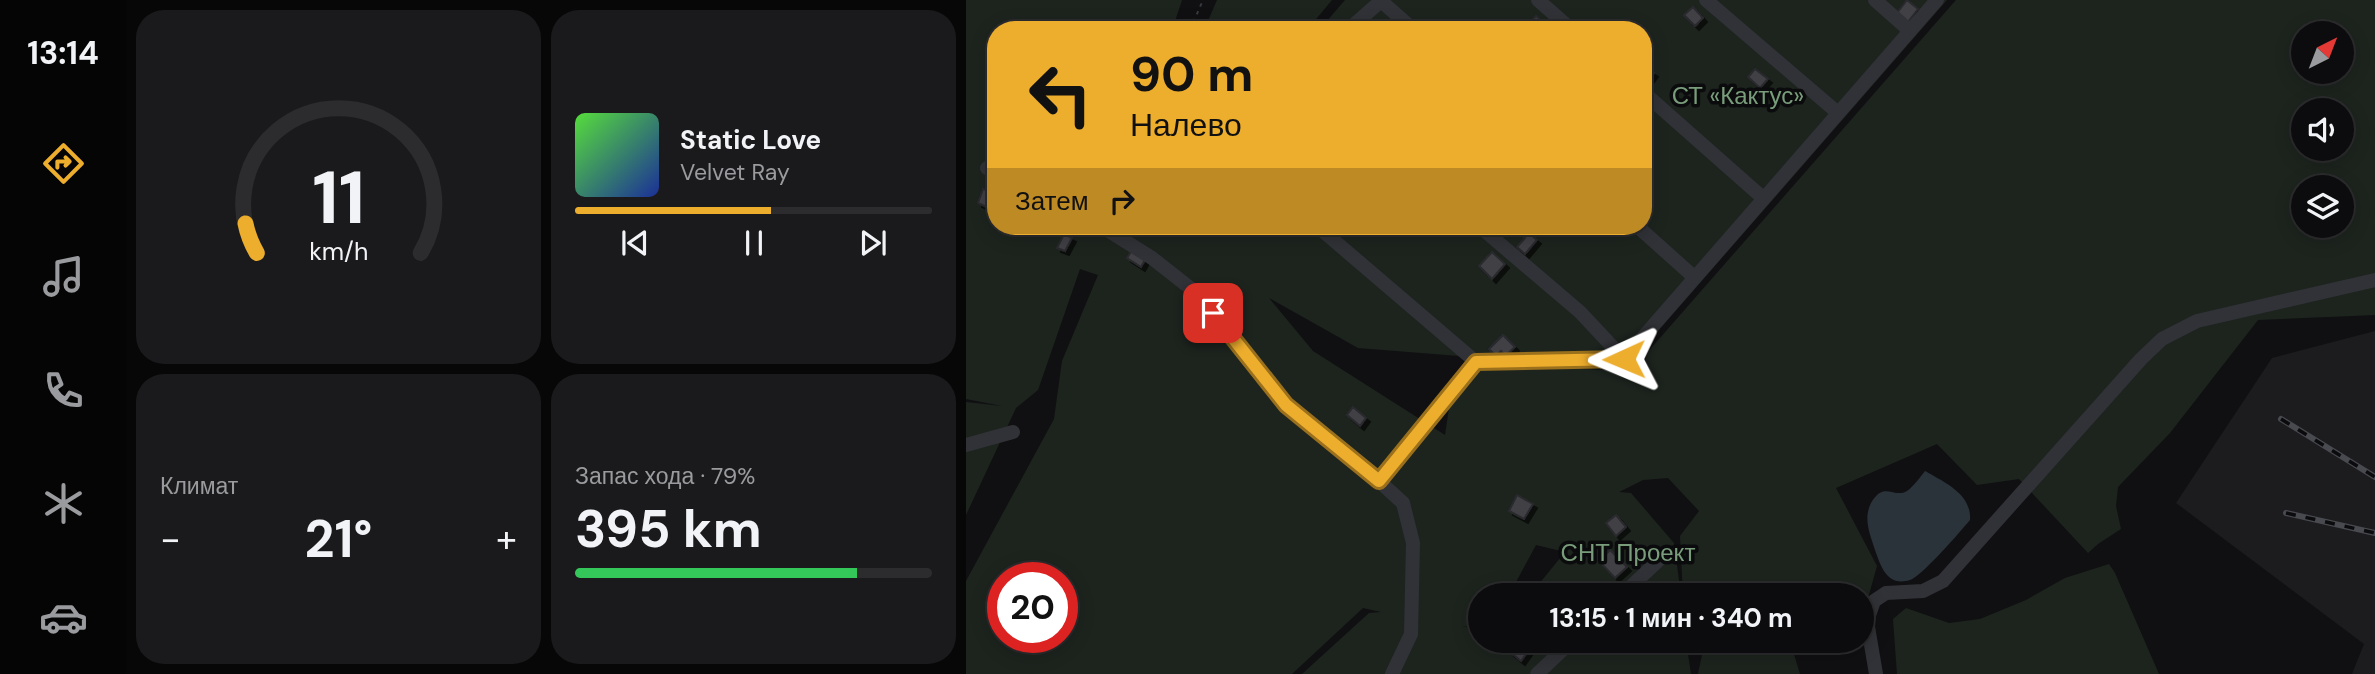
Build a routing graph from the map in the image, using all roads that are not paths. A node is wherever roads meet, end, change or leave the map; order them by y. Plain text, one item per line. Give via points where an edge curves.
1 (1381, 0) edge
2 (1538, 0) edge
3 (1706, 0) edge
4 (1875, 0) edge
5 (1937, 0) edge
6 (1358, 21) edge
7 (1404, 21) edge
8 (1562, 21) edge
9 (1910, 30) junction
10 (1652, 100) edge
11 (1838, 113) junction
12 (1763, 198) junction
13 (1115, 235) edge
14 (1328, 235) edge
15 (1490, 235) edge
16 (1647, 235) edge
17 (1695, 277) junction
18 (2375, 280) edge
19 (1624, 359) junction
20 (1476, 362) junction
21 (1013, 432) dead end
22 (966, 445) edge
23 (1379, 481) junction
24 (1662, 557) dead end
25 (1635, 583) edge
26 (1559, 653) edge
27 (1392, 674) edge
28 (1537, 674) edge
29 (1876, 674) edge

1 - 6 lane
1 - 7 lane
2 - 8 lane
3 - 11 lane
4 - 9 lane
5 - 9 lane
9 - 11 lane
10 - 12 lane
11 - 12 lane
12 - 17 lane
13 - 23 lane via 1199,295 1286,405
14 - 20 lane
15 - 19 lane via 1580,312
16 - 17 lane
17 - 19 lane
18 - 29 lane via 2197,321 2162,339 1943,581 1923,591 1886,593 1874,601 1867,621
19 - 20 lane
20 - 23 lane
21 - 22 lane
23 - 27 lane via 1402,503 1413,543 1411,635
24 - 25 lane
26 - 28 lane

